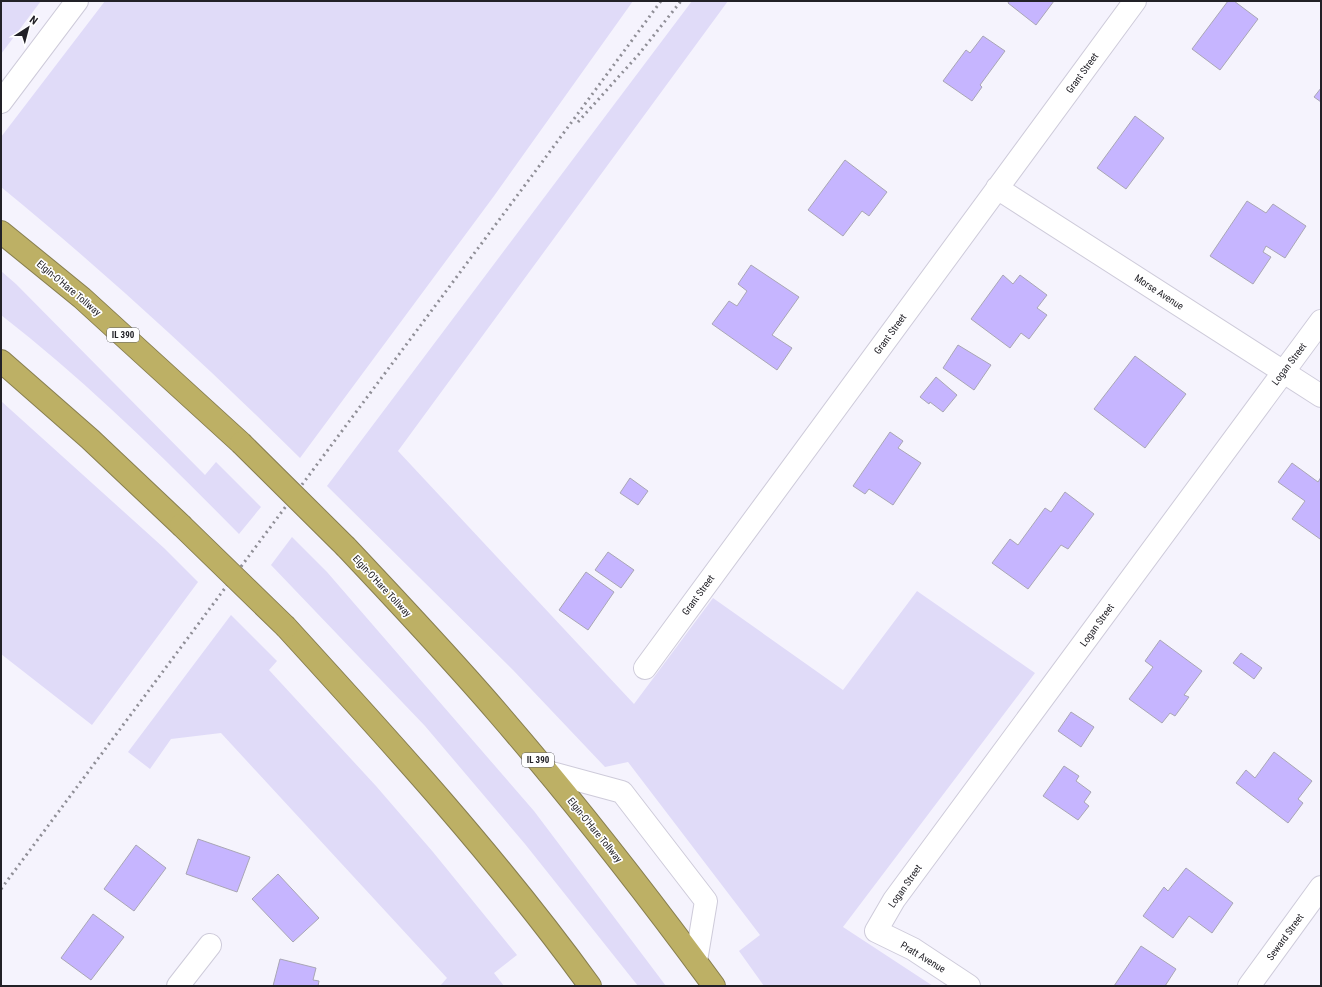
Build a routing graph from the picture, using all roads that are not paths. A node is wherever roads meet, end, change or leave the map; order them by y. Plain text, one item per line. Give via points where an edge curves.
1 (77, 1) edge
2 (1135, 1) edge
3 (1, 102) edge
4 (997, 188) junction
5 (1, 232) edge
6 (1321, 321) edge
7 (1, 360) edge
8 (1284, 371) junction
9 (1321, 396) edge
10 (645, 668) dead end
11 (548, 772) junction
12 (1321, 887) edge
13 (876, 931) joint
14 (210, 945) dead end
15 (696, 962) junction
16 (586, 984) edge
17 (178, 986) edge
18 (714, 986) edge
19 (969, 986) edge
20 (1249, 986) edge

1 - 3 street
2 - 4 street, Grant Street
4 - 8 street, Morse Avenue
4 - 10 street, Grant Street
5 - 11 highway, Elgin-O'Hare Tollway / IL 390, bridge via 82,298 241,442 346,547 424,630
6 - 8 street, Logan Street
7 - 16 highway, bridge via 90,439 286,627 382,732 482,849 559,944
8 - 9 street, Morse Avenue
8 - 13 street, Logan Street via 894,900
11 - 15 highway, Elgin-O'Hare Tollway / IL 390 via 653,902
11 - 15 street via 622,792 706,901
12 - 20 street, Seward Street
13 - 19 street, Pratt Avenue via 913,948
14 - 17 street
15 - 18 highway, Elgin-O'Hare Tollway / IL 390

